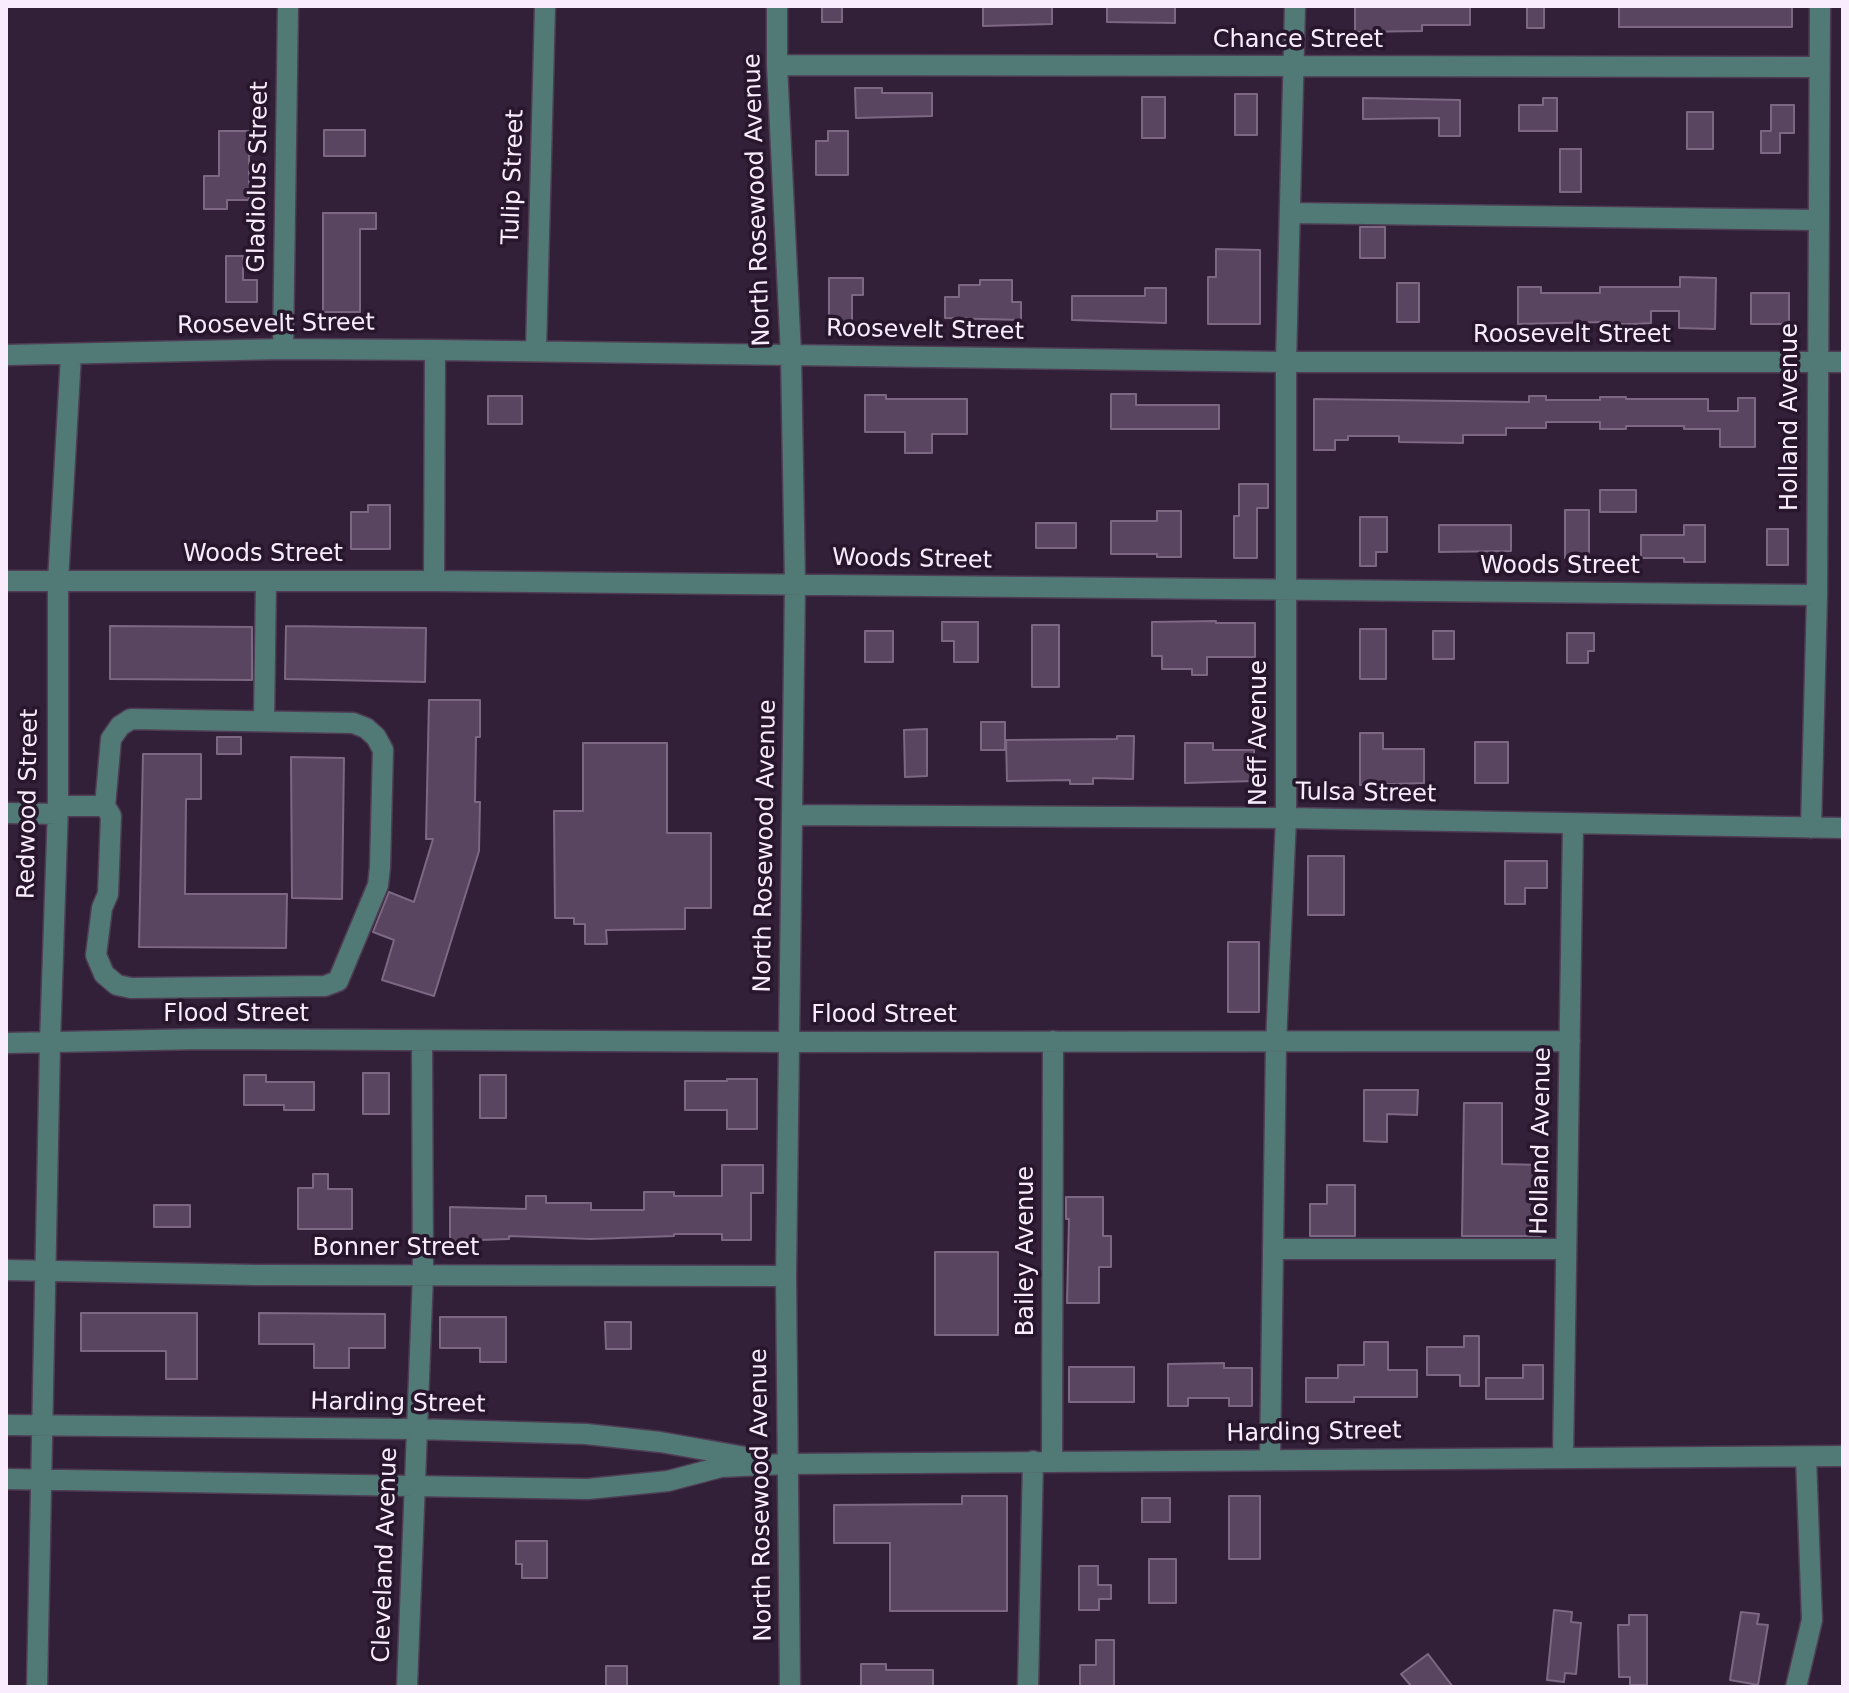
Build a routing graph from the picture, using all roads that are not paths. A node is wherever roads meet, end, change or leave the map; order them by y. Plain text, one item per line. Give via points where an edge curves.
1 (288, 6) edge
2 (545, 6) edge
3 (777, 6) edge
4 (1295, 6) edge
5 (1820, 6) edge
6 (777, 65) junction
7 (1819, 67) junction
8 (1295, 68) junction
9 (1291, 213) junction
10 (1818, 220) junction
11 (283, 349) junction
12 (435, 350) junction
13 (536, 350) junction
14 (6, 355) edge
15 (71, 355) junction
16 (791, 355) junction
17 (1286, 362) junction
18 (1816, 362) junction
19 (1843, 362) edge
20 (6, 581) edge
21 (58, 581) junction
22 (266, 581) junction
23 (434, 581) junction
24 (795, 584) junction
25 (1286, 591) junction
26 (1817, 595) junction
27 (264, 721) junction
28 (105, 806) junction
29 (57, 810) junction
30 (6, 813) edge
31 (792, 815) junction
32 (1286, 818) junction
33 (1573, 825) junction
34 (1811, 828) junction
35 (1843, 828) edge
36 (422, 1041) junction
37 (1053, 1041) junction
38 (1570, 1041) junction
39 (790, 1042) junction
40 (6, 1043) edge
41 (50, 1043) junction
42 (1276, 1043) junction
43 (1273, 1249) junction
44 (1566, 1249) junction
45 (6, 1270) edge
46 (45, 1271) junction
47 (423, 1275) junction
48 (786, 1276) junction
49 (6, 1425) edge
50 (43, 1425) junction
51 (416, 1429) junction
52 (1843, 1456) edge
53 (1563, 1457) junction
54 (1806, 1457) junction
55 (1270, 1459) junction
56 (1043, 1461) junction
57 (786, 1464) junction
58 (6, 1479) edge
59 (42, 1480) junction
60 (413, 1486) junction
61 (37, 1687) edge
62 (407, 1687) edge
63 (790, 1687) edge
64 (1028, 1687) edge
65 (1796, 1687) edge

1 - 11 street, Gladiolus Street
2 - 13 street, Tulip Street
3 - 6 street, North Rosewood Avenue
4 - 8 street, Neff Avenue
5 - 7 street, Holland Avenue
6 - 8 street, Chance Street
6 - 16 street, North Rosewood Avenue
7 - 8 street, Chance Street
7 - 10 street, Holland Avenue
8 - 9 street, Neff Avenue
9 - 10 street
9 - 17 street, Neff Avenue
10 - 18 street, Holland Avenue
11 - 12 street, Roosevelt Street
11 - 15 street, Roosevelt Street
12 - 13 street, Roosevelt Street
12 - 23 street
13 - 16 street, Roosevelt Street
14 - 15 street, Roosevelt Street
15 - 21 street, Redwood Street
16 - 17 street, Roosevelt Street
16 - 24 street, North Rosewood Avenue
17 - 18 street, Roosevelt Street
17 - 25 street, Neff Avenue
18 - 19 street, Roosevelt Street
18 - 26 street, Holland Avenue
20 - 21 street, Woods Street
21 - 22 street, Woods Street
21 - 29 street, Redwood Street
22 - 23 street, Woods Street
22 - 27 street
23 - 24 street, Woods Street
24 - 25 street, Woods Street
24 - 31 street, North Rosewood Avenue
25 - 26 street, Woods Street
25 - 32 street, Neff Avenue
26 - 34 street, Holland Avenue
27 - 28 street via 131,719 111,739
27 - 28 street via 353,723 376,737 383,750 378,885 338,981 325,986 117,985 104,974 96,955 111,849 111,816
28 - 29 street
29 - 30 street
29 - 41 street, Redwood Street
31 - 32 street, Tulsa Street
31 - 39 street, North Rosewood Avenue
32 - 33 street, Tulsa Street
32 - 42 street, Neff Avenue
33 - 34 street, Tulsa Street
33 - 38 street, Holland Avenue
34 - 35 street, Tulsa Street
36 - 39 street, Flood Street
36 - 41 street, Flood Street
36 - 47 street, Cleveland Avenue
37 - 39 street, Flood Street
37 - 42 street, Flood Street
37 - 56 street, Bailey Avenue
38 - 42 street, Flood Street
38 - 44 street, Holland Avenue
39 - 48 street, North Rosewood Avenue
40 - 41 street, Flood Street
41 - 46 street, Redwood Street
42 - 43 street, Neff Avenue
43 - 44 street
43 - 55 street, Neff Avenue
44 - 53 street, Holland Avenue
45 - 46 street, Bonner Street
46 - 47 street, Bonner Street
46 - 50 street, Redwood Street
47 - 48 street, Bonner Street
47 - 51 street, Cleveland Avenue
48 - 57 street, North Rosewood Avenue
49 - 50 street, Harding Street
50 - 51 street, Harding Street
50 - 59 street, Redwood Street
51 - 57 street, Harding Street via 586,1434
51 - 60 street, Cleveland Avenue
52 - 54 street, Harding Street
53 - 54 street, Harding Street
53 - 55 street, Harding Street
54 - 65 street via 1812,1620
55 - 56 street, Harding Street
56 - 57 street, Harding Street
56 - 64 street, Bailey Avenue
57 - 60 street, Harding Street via 721,1467 668,1481 588,1489
57 - 63 street, North Rosewood Avenue
58 - 59 street, Harding Street
59 - 60 street, Harding Street
59 - 61 street, Redwood Street
60 - 62 street, Cleveland Avenue

